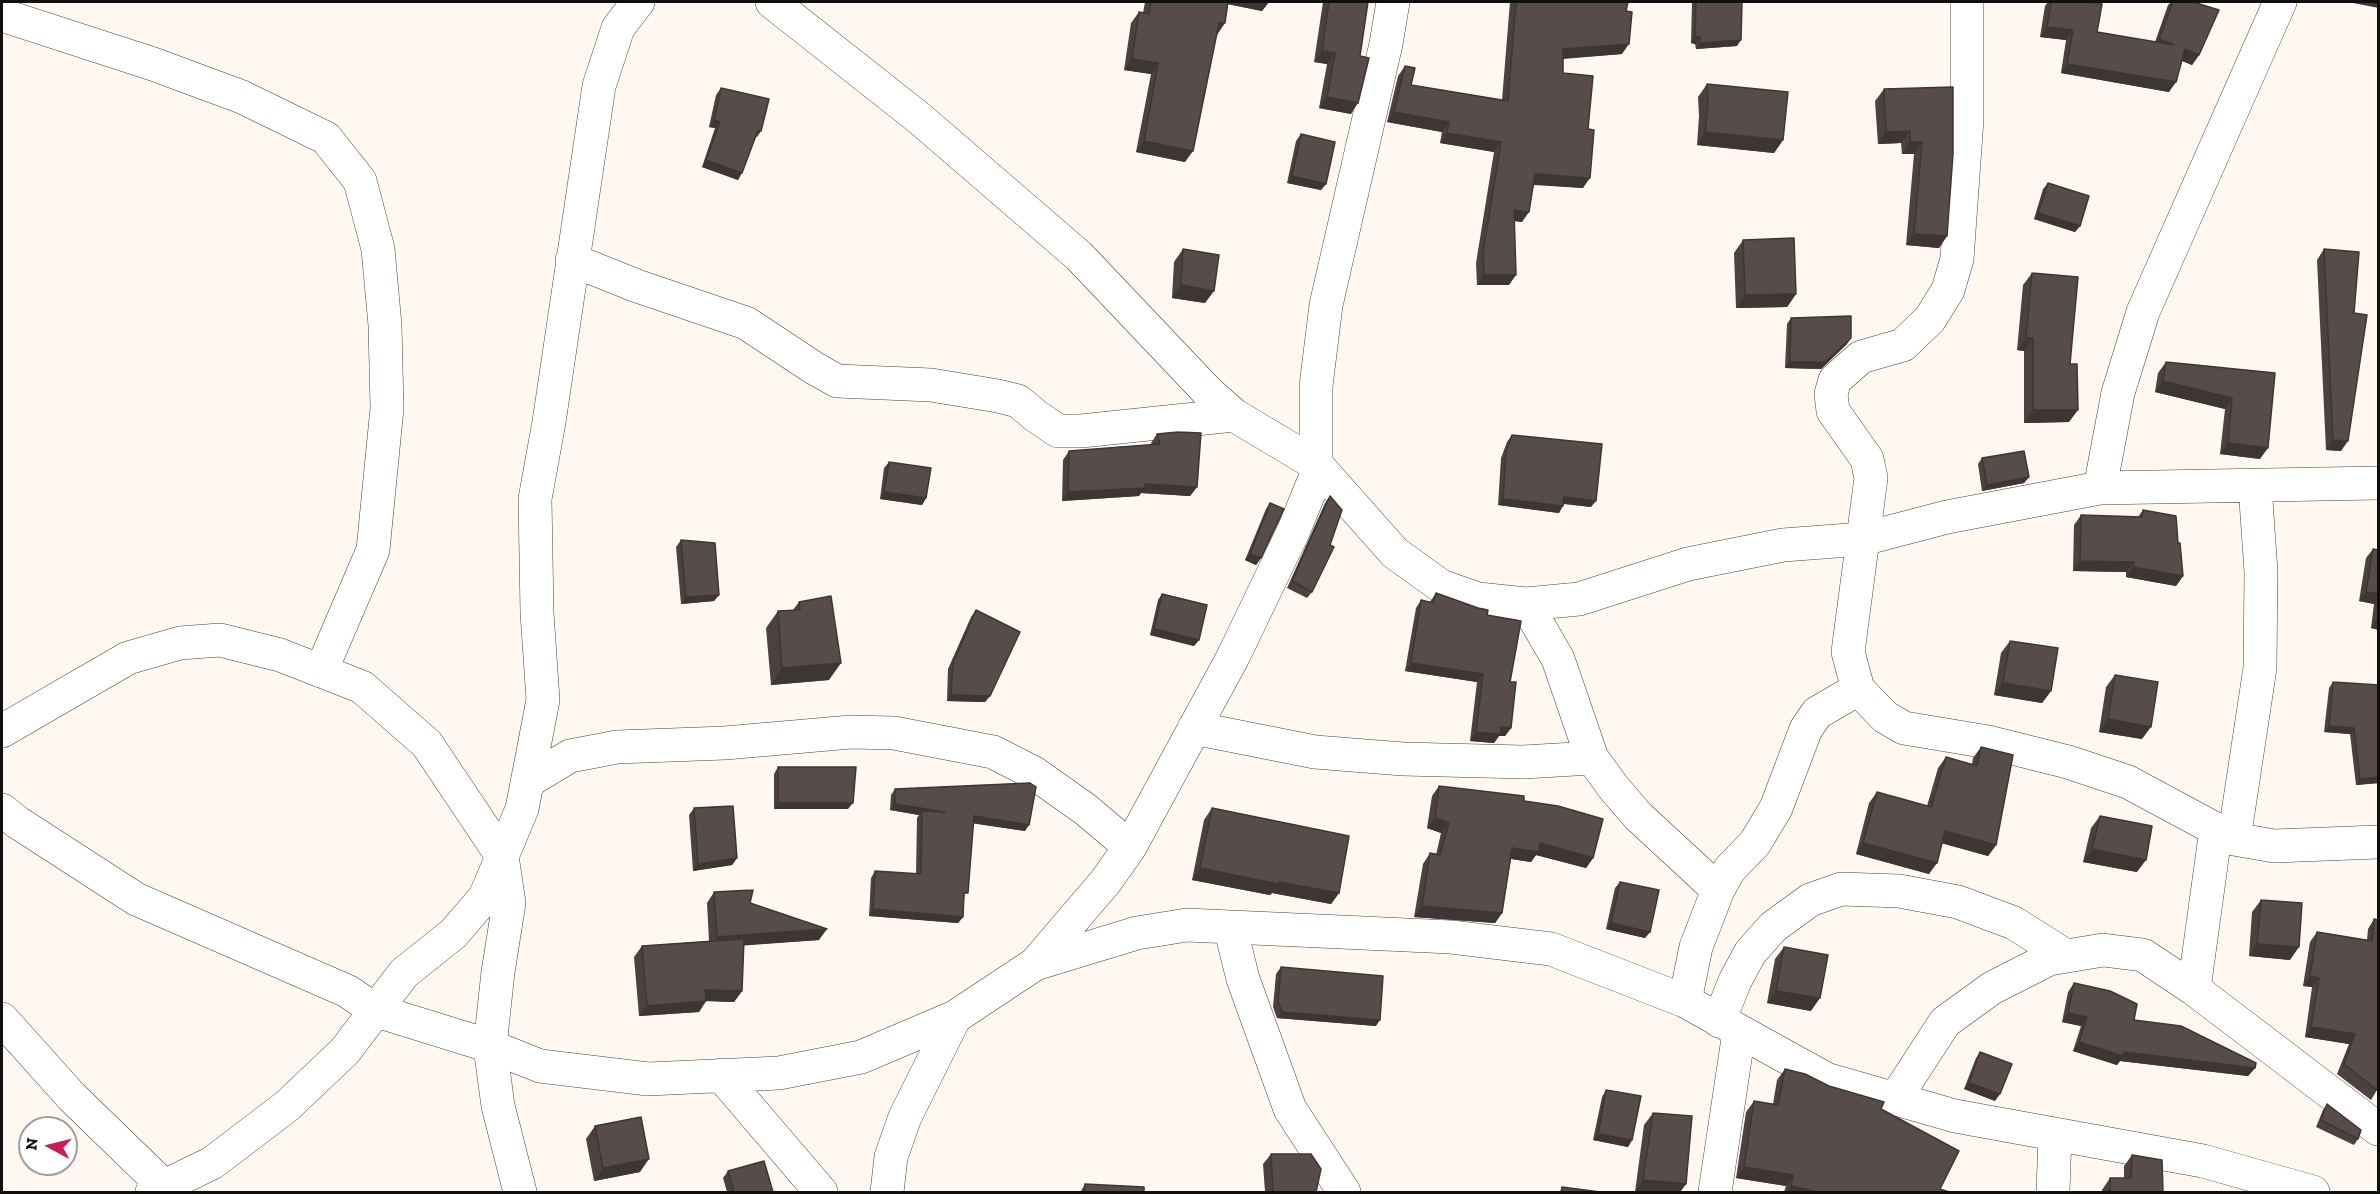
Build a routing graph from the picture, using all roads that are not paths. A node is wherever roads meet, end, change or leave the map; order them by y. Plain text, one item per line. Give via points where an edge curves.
1 (638, 2) edge
2 (772, 2) edge
3 (1393, 2) edge
4 (1967, 2) edge
5 (2280, 2) edge
6 (2, 15) edge
7 (572, 260) junction
8 (1234, 415) junction
9 (1316, 464) junction
10 (2379, 483) edge
11 (2255, 486) junction
12 (2100, 488) junction
13 (1863, 539) junction
14 (1526, 604) junction
15 (321, 671) junction
16 (1858, 689) junction
17 (1194, 728) junction
18 (2, 730) edge
19 (1592, 758) junction
20 (527, 782) junction
21 (2, 810) edge
22 (2225, 834) junction
23 (2379, 842) edge
24 (1130, 847) junction
25 (502, 856) junction
26 (1718, 890) junction
27 (1230, 927) junction
28 (2066, 956) junction
29 (1035, 964) junction
30 (2194, 989) junction
31 (1685, 1001) junction
32 (377, 1011) junction
33 (955, 1017) junction
34 (2, 1019) edge
35 (1729, 1026) junction
36 (490, 1046) junction
37 (721, 1075) junction
38 (1895, 1099) junction
39 (2374, 1116) edge
40 (2055, 1134) junction
41 (162, 1191) edge
42 (520, 1192) edge
43 (821, 1192) edge
44 (887, 1192) edge
45 (1344, 1192) edge
46 (1715, 1192) edge
47 (2053, 1192) edge
48 (2313, 1192) edge

1 - 7 street via 618,28 599,86
2 - 8 street via 919,118 1079,256
3 - 9 street via 1326,305 1316,386
4 - 13 street via 1967,119 1957,259 1948,290 1930,319 1903,345 1861,357 1834,380 1831,394 1833,411 1867,459 1871,478
5 - 12 street via 2143,312 2118,393
6 - 15 street via 242,97 326,138 360,181 378,249 387,418 373,550
7 - 8 street via 747,323 837,381 931,385 998,396 1018,401 1058,430 1081,432
7 - 20 street via 535,500 543,700
8 - 9 street
9 - 14 street via 1395,553 1441,586 1478,599
9 - 17 street via 1316,476 1293,532
10 - 11 street
11 - 12 street
11 - 22 street via 2261,572 2260,668
12 - 13 street via 1947,517
13 - 14 street via 1784,545 1688,564 1579,599
13 - 16 street via 1848,652
14 - 19 street via 1558,659
15 - 18 street via 280,655 220,640 180,643 128,658
15 - 25 street via 362,687 427,744
16 - 22 street via 1885,717 1904,728 1988,742 2128,782
16 - 26 street via 1817,714 1806,729 1776,808 1755,843 1729,870
17 - 19 street via 1315,752 1403,759 1523,762
17 - 24 street
19 - 26 street via 1638,816
20 - 24 street via 570,756 617,747 851,732 894,733 993,752 1034,773
20 - 25 street via 522,809
21 - 32 street via 136,899 346,991
22 - 23 street via 2274,846
22 - 30 street
24 - 29 street
25 - 32 street via 485,897 453,934 404,974
25 - 36 street via 509,903
26 - 31 street via 1696,947
27 - 29 street via 1187,925 1137,933
27 - 31 street via 1451,937 1551,949
27 - 45 street via 1243,979 1290,1109
28 - 30 street via 2103,950 2143,955
28 - 35 street via 2014,923 1958,902 1899,891 1841,890 1810,900 1773,927 1750,953 1735,981
28 - 38 street via 2049,959 1992,988 1945,1023
29 - 33 street
30 - 39 street
31 - 35 street
32 - 36 street
32 - 41 street via 345,1051 287,1106 212,1163
33 - 37 street via 861,1057 779,1073
33 - 44 street via 905,1117 891,1157
34 - 41 street
35 - 38 street via 1826,1079
35 - 46 street
36 - 37 street via 540,1066 648,1079
36 - 42 street via 498,1106
37 - 43 street
38 - 40 street via 1955,1116
40 - 47 street
40 - 48 street via 2203,1161

